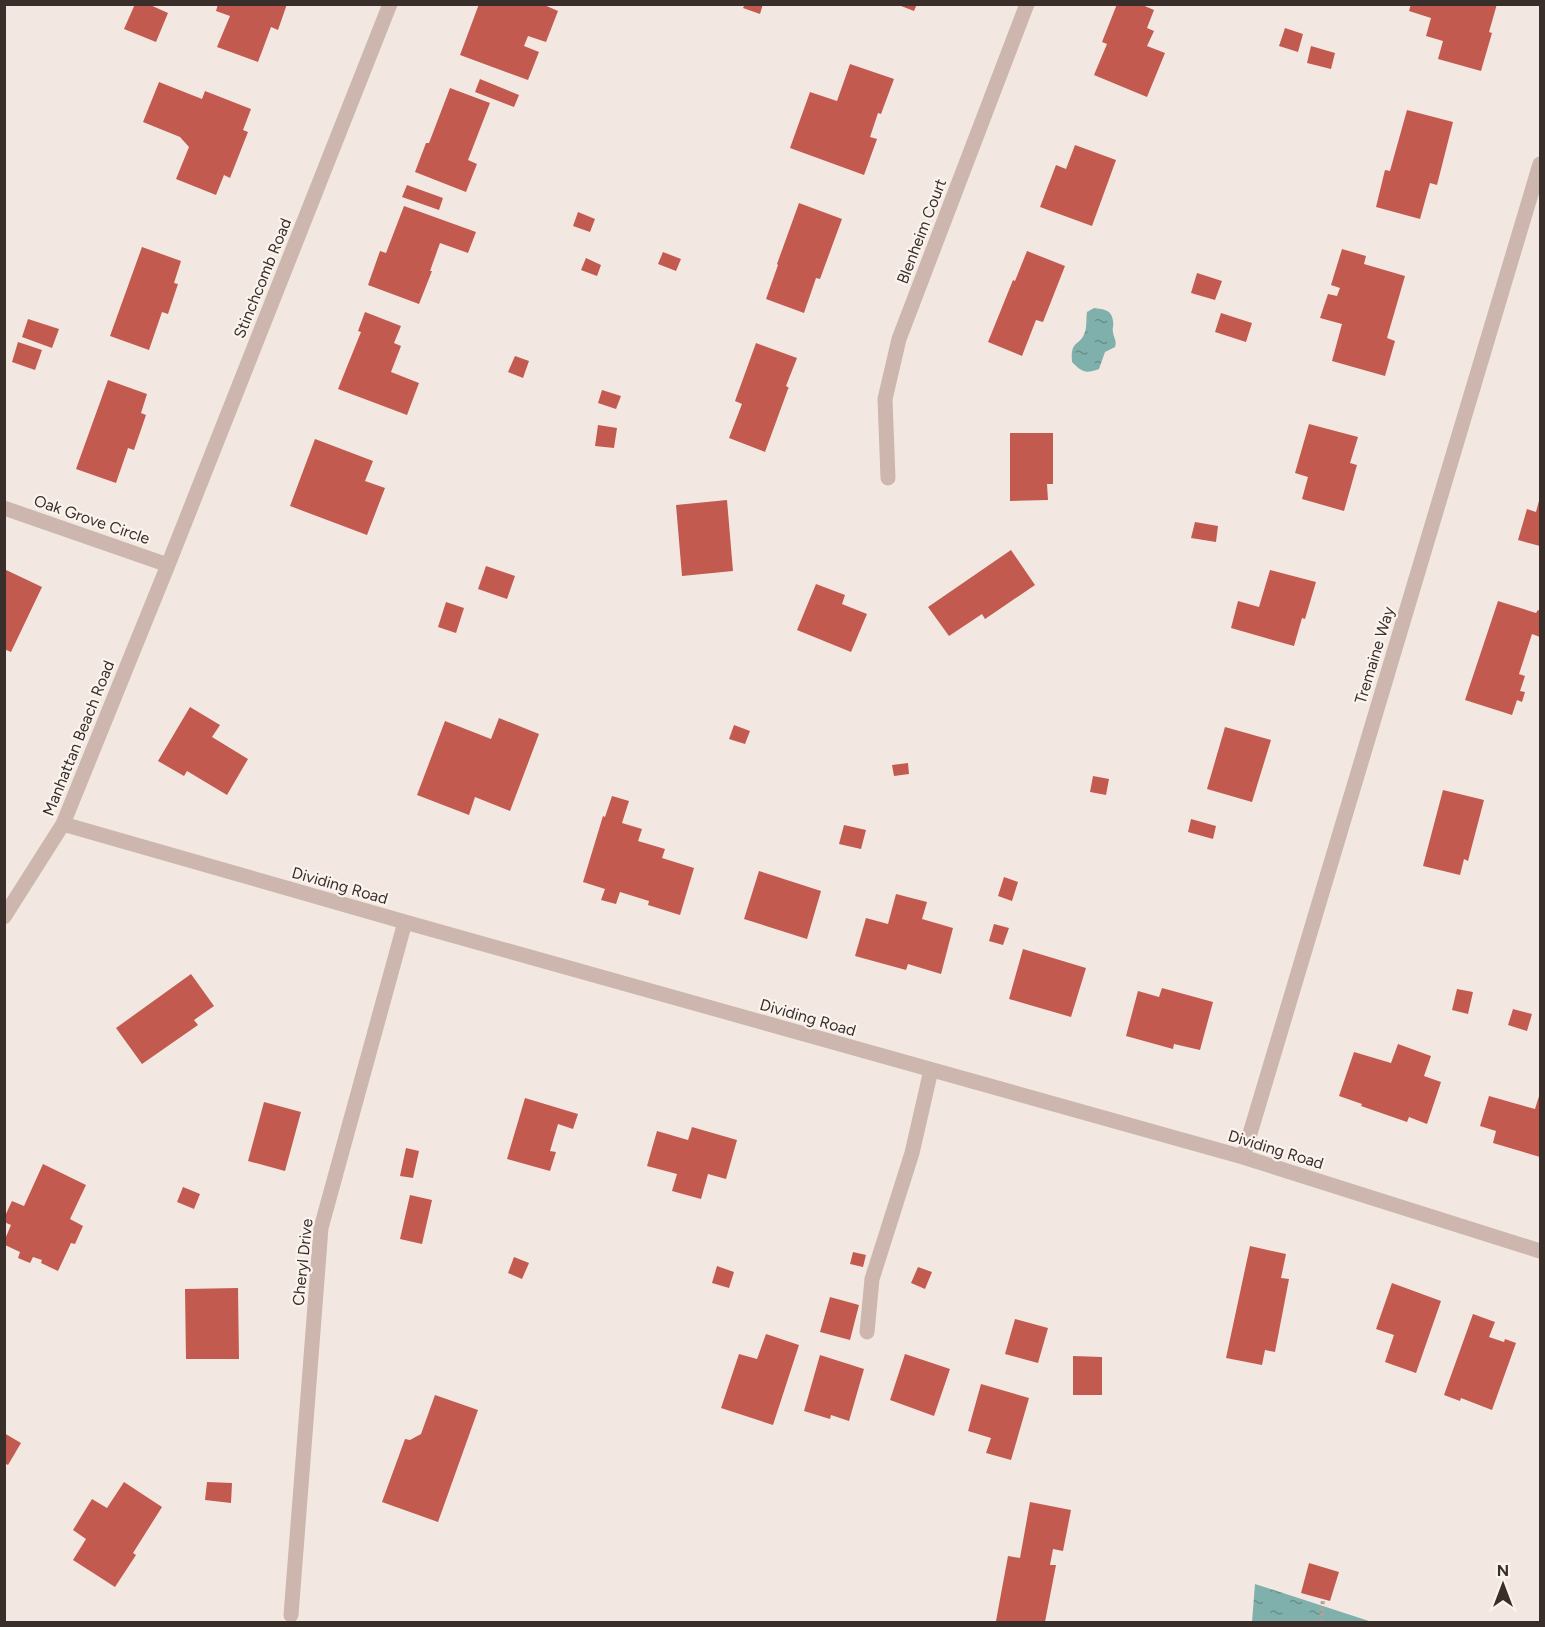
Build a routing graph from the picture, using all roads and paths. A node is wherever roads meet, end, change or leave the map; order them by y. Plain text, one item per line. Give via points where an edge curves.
1 (390, 4) edge
2 (1027, 4) edge
3 (1540, 164) edge
4 (888, 478) dead end
5 (4, 508) edge
6 (168, 565) junction
7 (63, 824) junction
8 (4, 917) edge
9 (405, 922) junction
10 (931, 1070) junction
11 (1243, 1157) junction
12 (1540, 1251) edge
13 (867, 1332) dead end
14 (1323, 1598) dead end
15 (291, 1615) dead end
16 (1321, 1623) edge

1 - 6 street, Stinchcomb Road
2 - 4 street, Blenheim Court via 899,339 885,399
3 - 11 street, Tremaine Way
5 - 6 street, Oak Grove Circle
6 - 7 street, Manhattan Beach Road
7 - 8 street, Manhattan Beach Road
7 - 9 street, Dividing Road
9 - 10 street, Dividing Road
9 - 15 street, Cheryl Drive via 321,1228
10 - 11 street, Dividing Road
10 - 13 street via 912,1153 872,1279
11 - 12 street, Dividing Road
14 - 16 path

